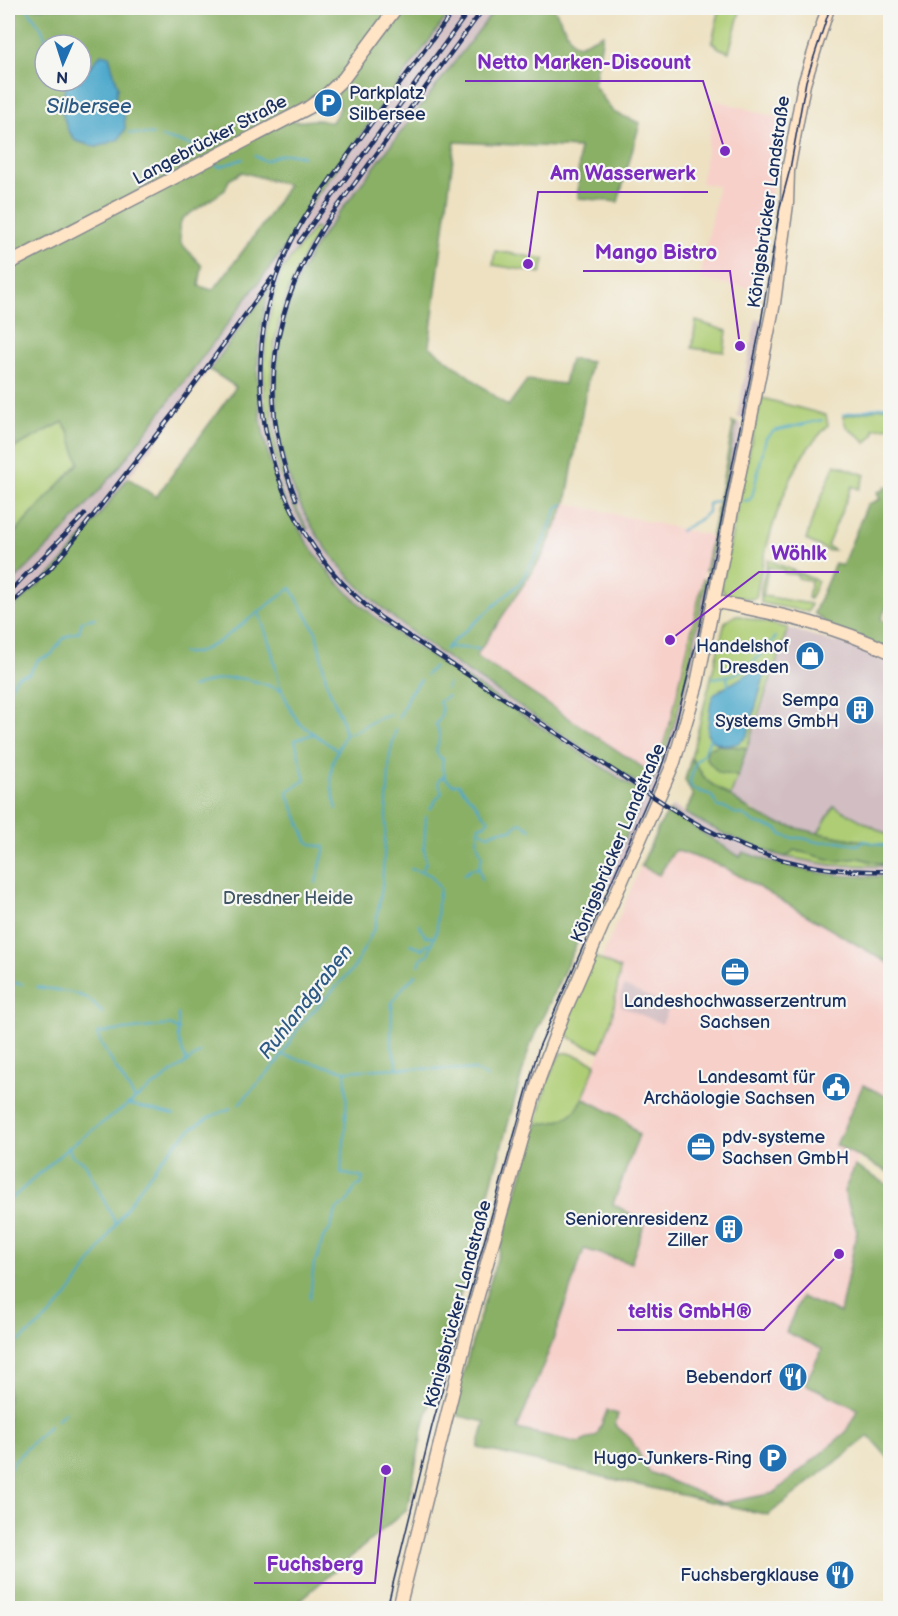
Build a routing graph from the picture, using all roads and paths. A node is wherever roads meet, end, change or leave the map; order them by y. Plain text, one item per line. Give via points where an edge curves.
1 (396, 8) edge
2 (828, 8) edge
3 (8, 264) edge
4 (713, 600) junction
5 (891, 652) edge
6 (399, 1608) edge

1 - 3 main road, Langebrücker Straße via 344,78 298,114
2 - 4 main road, Königsbrücker Landstraße via 811,57 798,114 774,303
4 - 5 main road via 808,621
4 - 6 main road, Königsbrücker Landstraße via 697,684 674,762 538,1079 471,1316

